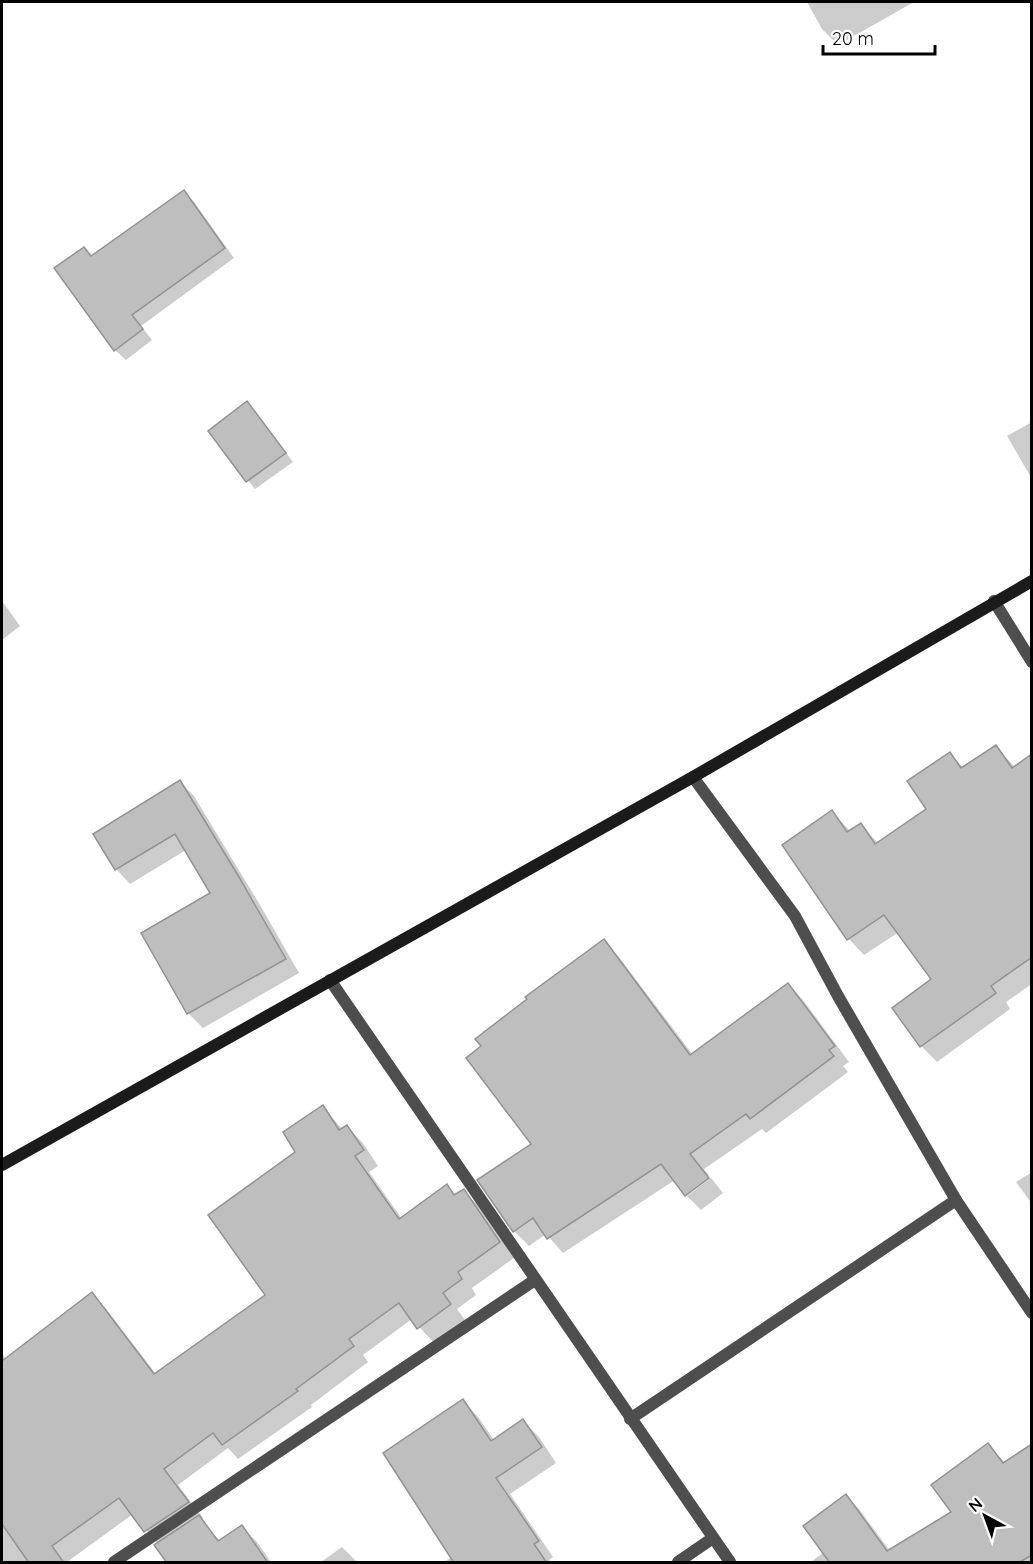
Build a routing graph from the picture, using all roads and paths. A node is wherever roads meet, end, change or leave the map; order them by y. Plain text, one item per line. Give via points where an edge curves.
1 (1032, 581) edge
2 (994, 601) junction
3 (1032, 662) edge
4 (693, 777) junction
5 (330, 980) junction
6 (2, 1165) edge
7 (956, 1200) junction
8 (535, 1280) junction
9 (1032, 1312) edge
10 (630, 1419) junction
11 (713, 1538) junction
12 (114, 1563) edge
13 (678, 1563) edge
14 (730, 1563) edge

1 - 2 street
2 - 3 street
2 - 4 street
4 - 5 street
4 - 7 street via 795,916
5 - 6 street
5 - 8 street
7 - 9 street
7 - 10 street
8 - 10 street
8 - 12 street
10 - 11 street
11 - 13 street
11 - 14 street

